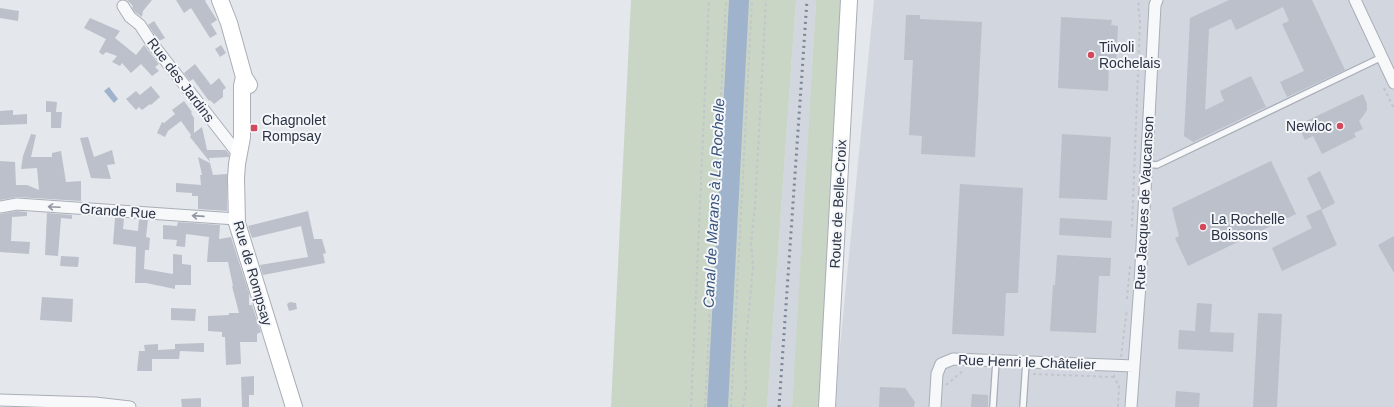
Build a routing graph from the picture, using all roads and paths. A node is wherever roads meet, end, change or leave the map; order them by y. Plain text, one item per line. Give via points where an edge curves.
1 (220, 0) edge
2 (709, 0) edge
3 (726, 0) edge
4 (752, 0) edge
5 (766, 0) edge
6 (849, 0) edge
7 (1141, 0) edge
8 (1157, 0) edge
9 (1355, 0) edge
10 (124, 6) dead end
11 (1382, 57) junction
12 (1394, 83) edge
13 (239, 155) junction
14 (1146, 164) junction
15 (0, 207) edge
16 (236, 219) junction
17 (1131, 234) dead end
18 (1130, 263) dead end
19 (1127, 300) dead end
20 (1127, 307) dead end
21 (996, 361) junction
22 (1026, 362) junction
23 (1116, 366) junction
24 (1134, 366) junction
25 (0, 400) edge
26 (130, 407) edge
27 (294, 407) edge
28 (691, 407) edge
29 (705, 407) edge
30 (731, 407) edge
31 (743, 407) edge
32 (827, 407) edge
33 (935, 407) edge
34 (993, 407) edge
35 (1023, 407) edge
36 (1118, 407) edge
37 (1131, 407) edge

1 - 13 street, Rue de Rompsay via 249,86 249,120 242,137
2 - 28 path
3 - 29 path
4 - 30 path
5 - 31 path via 751,243 753,267
6 - 32 street, Route de Belle-Croix
7 - 17 path via 1138,5 1140,22
8 - 14 street, Rue Jacques de Vaucanson
9 - 11 street
10 - 13 street, Rue des Jardins
11 - 12 street
11 - 14 lane via 1157,165
13 - 16 street, Rue de Rompsay
14 - 24 street, Rue Jacques de Vaucanson
16 -> 15 street, Grande Rue via 17,204
16 - 27 street, Rue de Rompsay
18 - 19 path
20 - 23 path via 1122,356
21 - 22 street, Rue Henri le Châtelier
21 - 33 street, Rue Henri le Châtelier via 953,360 941,364 937,374
21 - 34 lane
22 - 23 street, Rue Henri le Châtelier
22 - 35 lane
23 - 24 street, Rue Henri le Châtelier
23 - 36 path via 1114,377 1118,386
24 - 37 street, Rue Jacques de Vaucanson
25 - 26 street via 95,403

